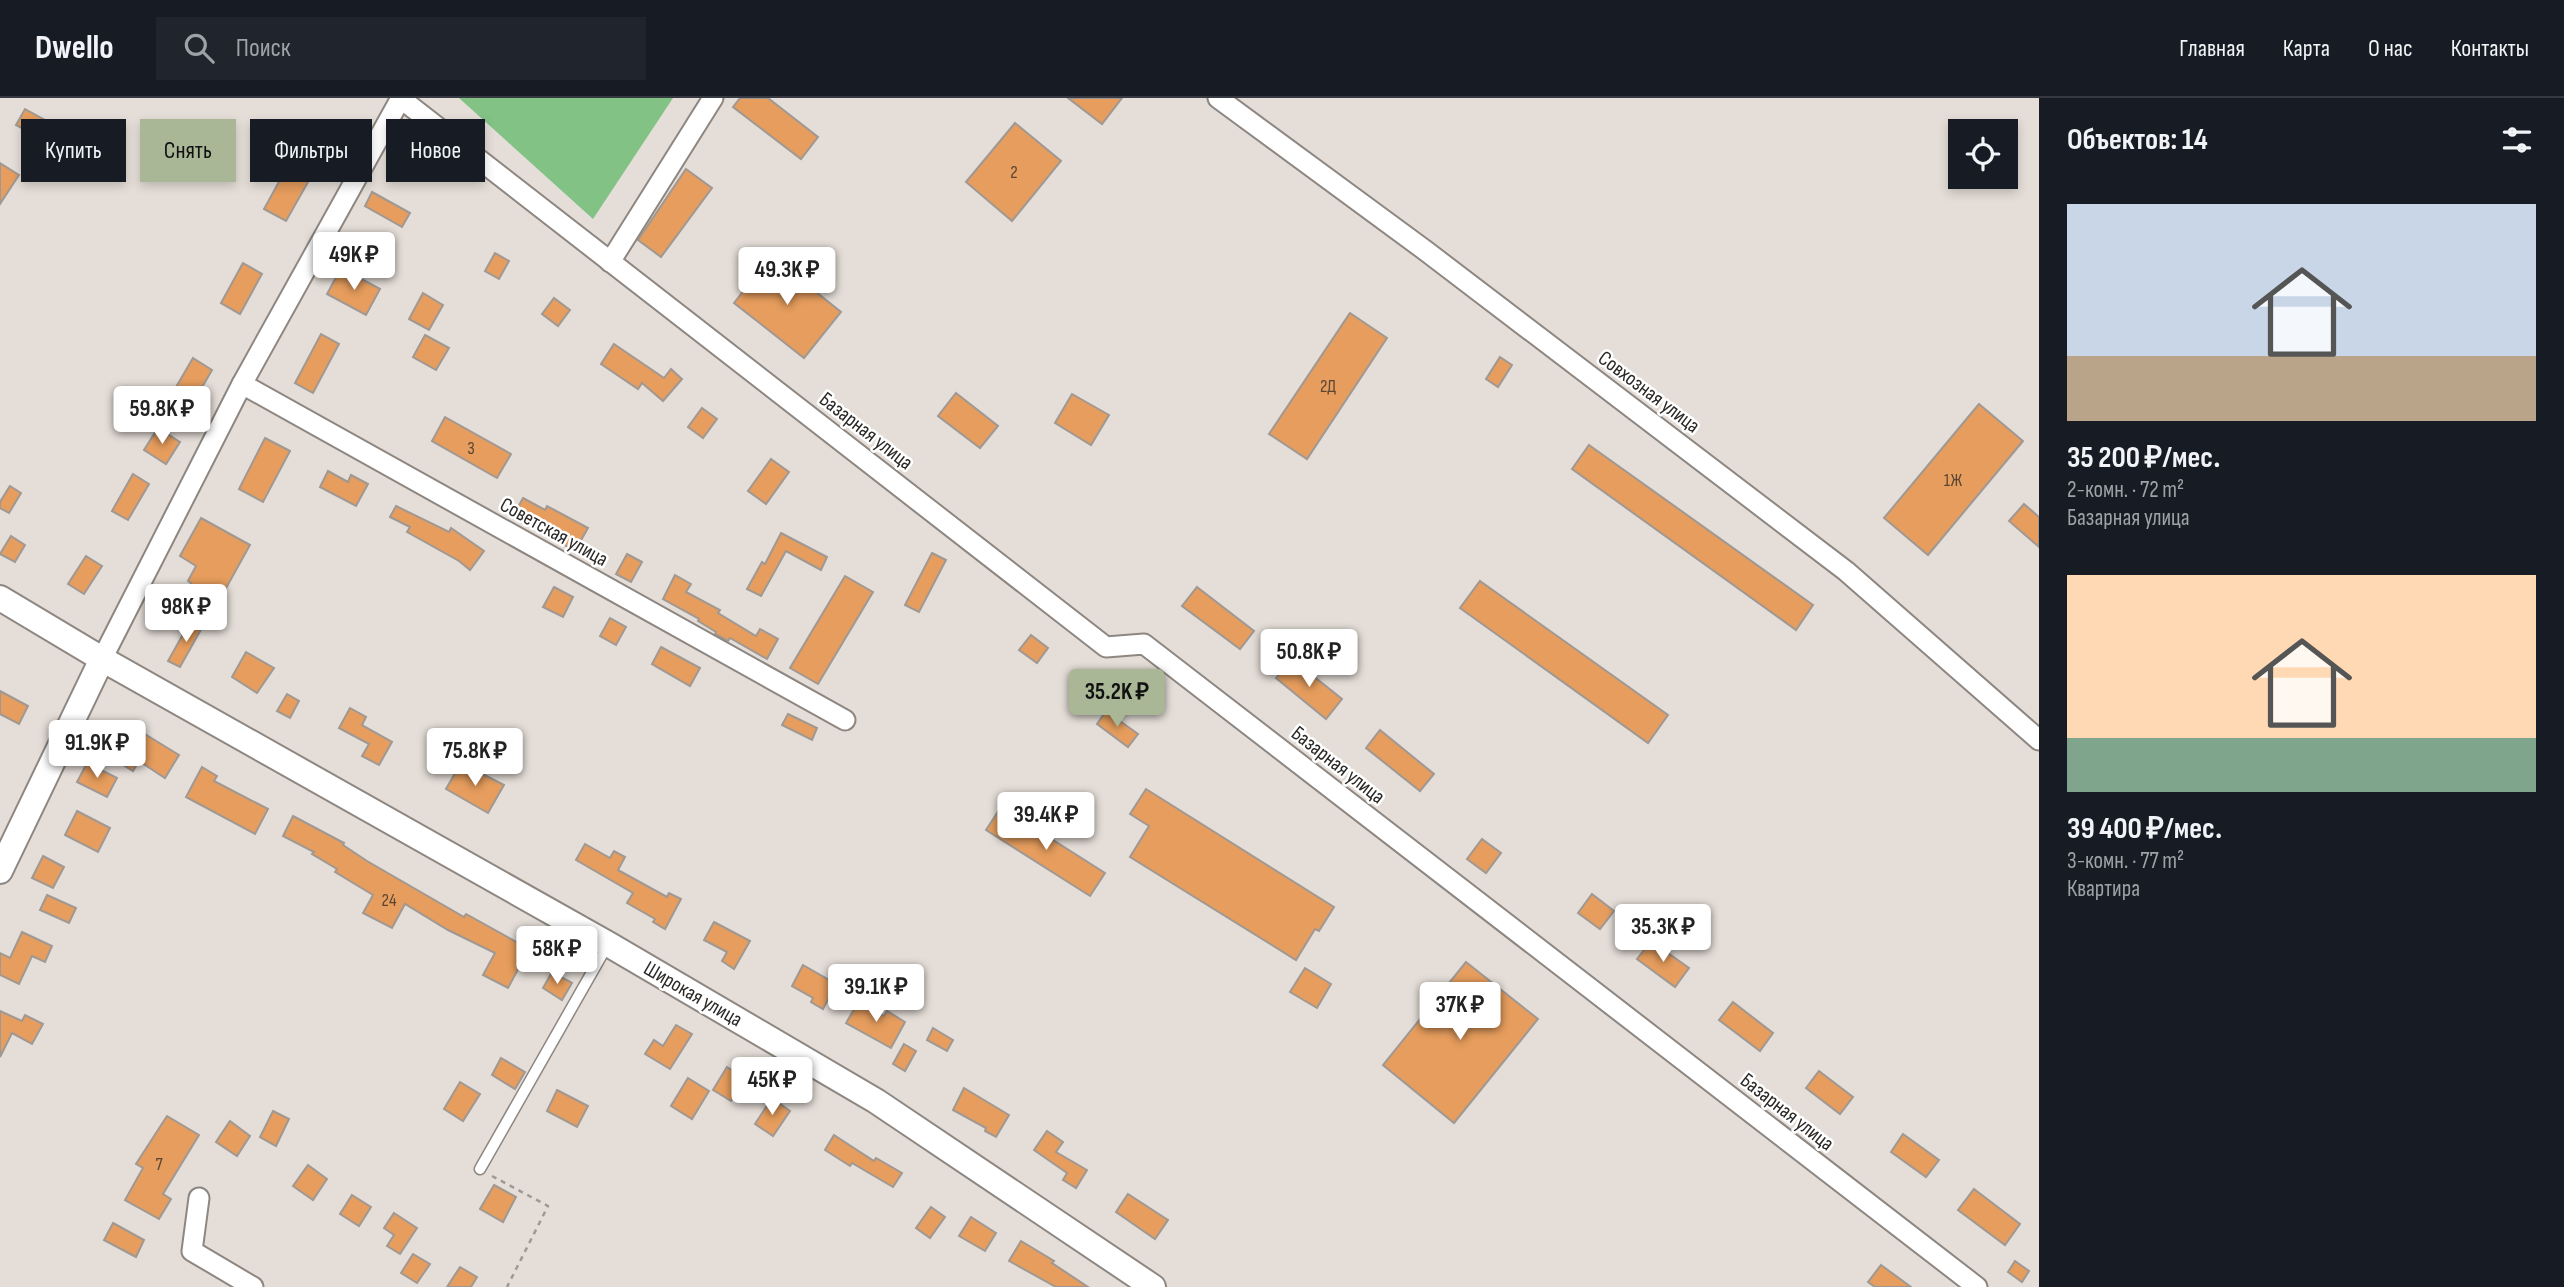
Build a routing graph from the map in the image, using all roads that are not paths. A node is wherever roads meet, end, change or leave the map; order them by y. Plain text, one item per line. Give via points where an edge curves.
1 (400, 98) edge
2 (713, 98) edge
3 (1218, 98) edge
4 (610, 262) junction
5 (242, 384) junction
6 (0, 598) edge
7 (102, 659) junction
8 (845, 720) dead end
9 (2039, 740) edge
10 (0, 871) edge
11 (608, 944) junction
12 (480, 1169) road end
13 (199, 1198) dead end
14 (253, 1287) edge
15 (1153, 1287) edge
16 (1977, 1287) edge

1 - 4 street, Базарная улица
1 - 5 street
2 - 4 street
3 - 9 street, Совхозная улица via 1846,571
4 - 16 street, Базарная улица via 1106,647 1144,643
5 - 7 street
5 - 8 street, Советская улица
6 - 7 street, Широкая улица
7 - 10 street
7 - 11 street, Широкая улица
11 - 12 lane
11 - 15 street, Широкая улица via 876,1101
13 - 14 street via 192,1251

